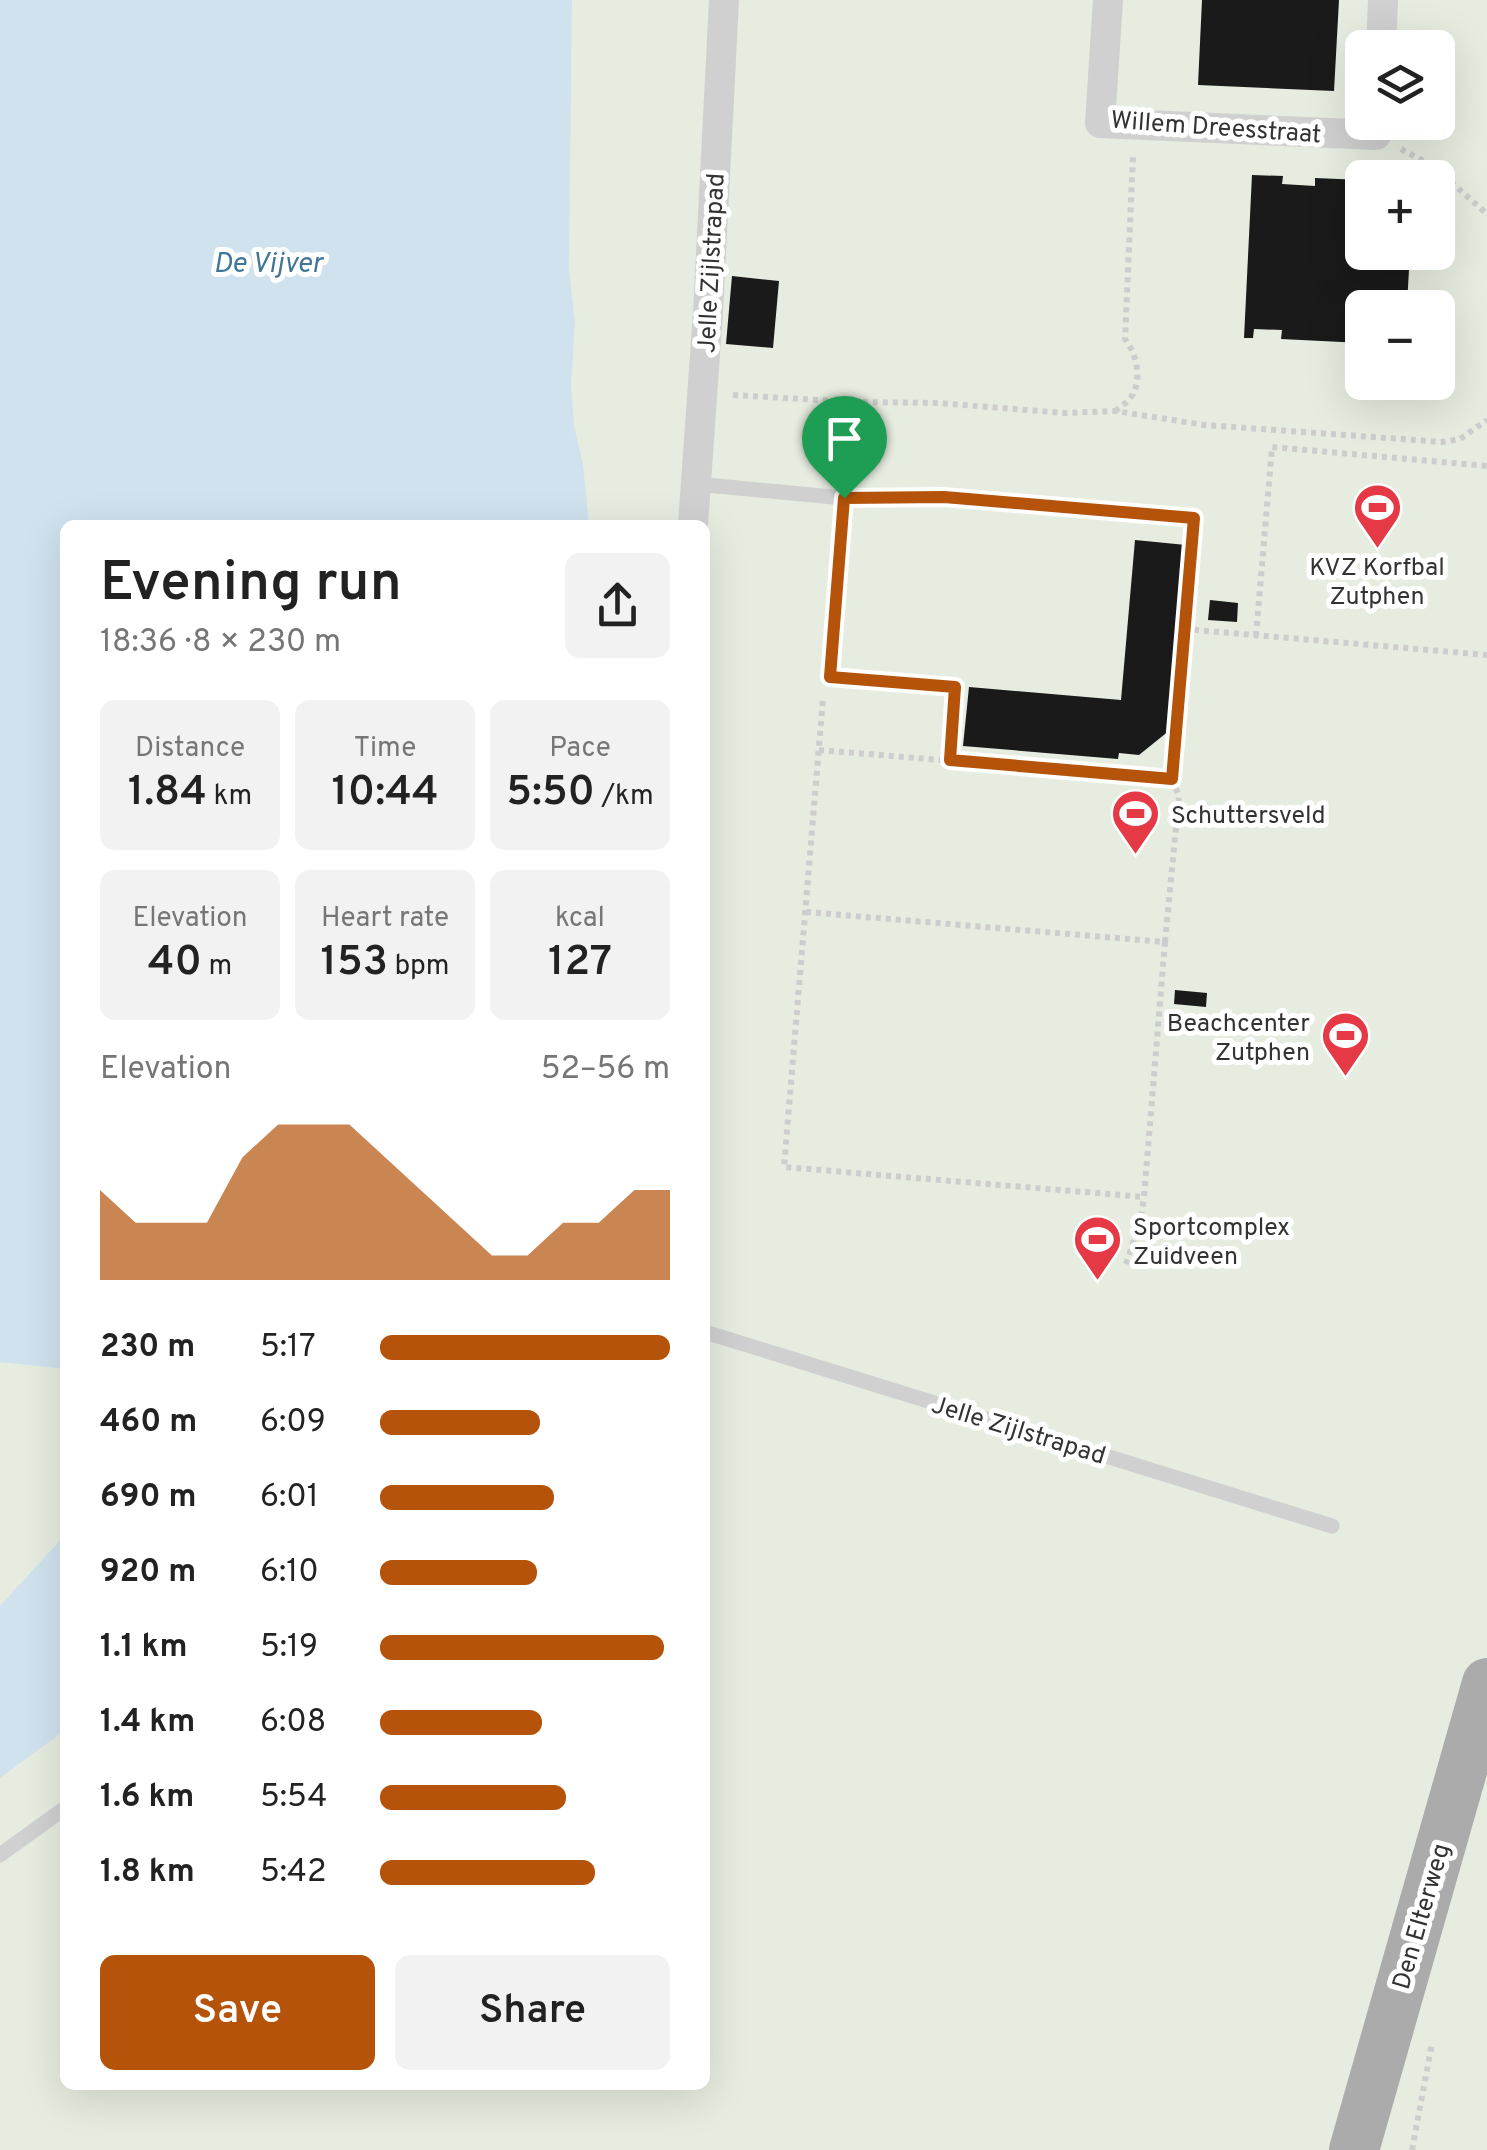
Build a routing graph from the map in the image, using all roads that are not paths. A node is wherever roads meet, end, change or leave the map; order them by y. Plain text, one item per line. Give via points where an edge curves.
1 (724, 0) edge
2 (1108, 0) edge
3 (1383, 0) edge
4 (1382, 30) edge
5 (1345, 128) edge
6 (696, 484) junction
7 (844, 498) junction
8 (1194, 518) road end
9 (693, 520) edge
10 (830, 677) road end
11 (710, 1334) edge
12 (1332, 1526) dead end
13 (1487, 1683) edge
14 (60, 1812) edge
15 (0, 1855) edge
16 (1354, 2150) edge

1 - 6 street, Jelle Zijlstrapad
2 - 5 street, Willem Dreesstraat via 1100,124
3 - 4 street
6 - 7 lane
6 - 9 street, Jelle Zijlstrapad
7 - 8 lane via 944,497
7 - 10 lane
11 - 12 lane, Jelle Zijlstrapad
13 - 16 main road, Den Elterweg
14 - 15 lane

